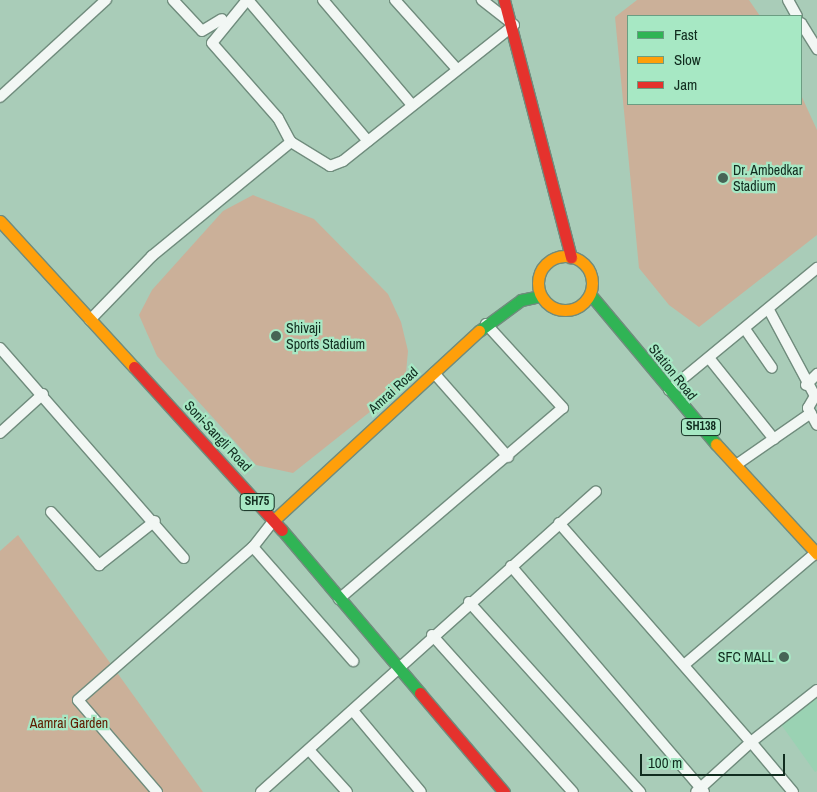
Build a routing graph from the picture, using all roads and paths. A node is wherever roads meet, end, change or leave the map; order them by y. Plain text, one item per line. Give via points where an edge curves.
1 (106, 0) edge
2 (172, 0) edge
3 (247, 0) edge
4 (322, 0) edge
5 (395, 0) edge
6 (482, 0) edge
7 (504, 0) edge
8 (788, 0) edge
9 (796, 15) edge
10 (514, 25) junction
11 (802, 25) edge
12 (817, 49) edge
13 (456, 68) junction
14 (0, 97) edge
15 (412, 104) junction
16 (368, 141) junction
17 (291, 142) junction
18 (0, 221) edge
19 (571, 257) junction
20 (817, 268) edge
21 (590, 294) junction
22 (540, 296) junction
23 (768, 310) junction
24 (90, 320) junction
25 (486, 324) junction
26 (746, 329) junction
27 (0, 348) edge
28 (709, 358) junction
29 (772, 368) dead end
30 (434, 373) junction
31 (817, 374) edge
32 (806, 385) junction
33 (669, 390) junction
34 (43, 394) junction
35 (811, 414) junction
36 (817, 424) edge
37 (0, 433) edge
38 (774, 439) junction
39 (508, 457) junction
40 (736, 465) junction
41 (596, 491) dead end
42 (51, 512) dead end
43 (274, 520) junction
44 (155, 521) junction
45 (559, 523) junction
46 (253, 547) junction
47 (816, 553) edge
48 (184, 558) dead end
49 (511, 566) junction
50 (339, 599) junction
51 (469, 602) junction
52 (432, 635) junction
53 (353, 661) dead end
54 (684, 665) junction
55 (397, 666) junction
56 (817, 690) edge
57 (354, 712) junction
58 (751, 742) junction
59 (310, 751) junction
60 (343, 790) edge
61 (700, 791) edge
62 (157, 792) edge
63 (262, 792) edge
64 (421, 792) edge
65 (504, 792) edge
66 (573, 792) edge
67 (640, 792) edge
68 (793, 792) edge

1 - 14 street
2 - 3 street via 206,31
3 - 16 street
3 - 17 street via 212,43 278,118
4 - 15 street
5 - 13 street
6 - 10 street
7 - 10 main road
8 - 9 street
10 - 13 street
10 - 19 main road
11 - 12 street
13 - 15 street
15 - 16 street
16 - 17 street via 330,166
17 - 24 street via 152,256
18 - 24 main road, Soni-Sangli Road / SH75
19 - 21 main road via 587,267
19 - 22 main road via 545,264 538,281
20 - 23 street
21 - 22 main road via 580,307 563,311
21 - 33 main road, Station Road / SH138
22 - 25 main road, Amrai Road via 521,300
23 - 26 street
23 - 32 street
24 - 43 main road, Soni-Sangli Road / SH75
25 - 30 main road, Amrai Road
25 - 39 street via 563,408
26 - 28 street
26 - 29 street
27 - 34 street
28 - 33 street
28 - 38 street
30 - 39 street
30 - 43 main road, Amrai Road
31 - 32 street
32 - 35 street via 815,396 808,408
33 - 40 main road, Station Road / SH138
34 - 37 street
34 - 44 street
35 - 36 street
35 - 38 street
38 - 40 street
39 - 50 street
40 - 47 main road, Station Road / SH138
41 - 45 street
42 - 44 street via 99,565
43 - 46 street
43 - 50 main road, Soni-Sangli Road / SH75
44 - 48 street
45 - 49 street
45 - 54 street
46 - 53 street
46 - 62 street via 78,700
47 - 54 street
49 - 51 street
49 - 61 street
50 - 55 main road, Soni-Sangli Road / SH75
51 - 52 street
51 - 67 street
52 - 55 street
52 - 66 street
54 - 58 street
55 - 57 street
55 - 65 main road, Soni-Sangli Road / SH75
56 - 58 street
57 - 59 street
57 - 64 street
58 - 61 street
58 - 68 street
59 - 60 street
59 - 63 street

